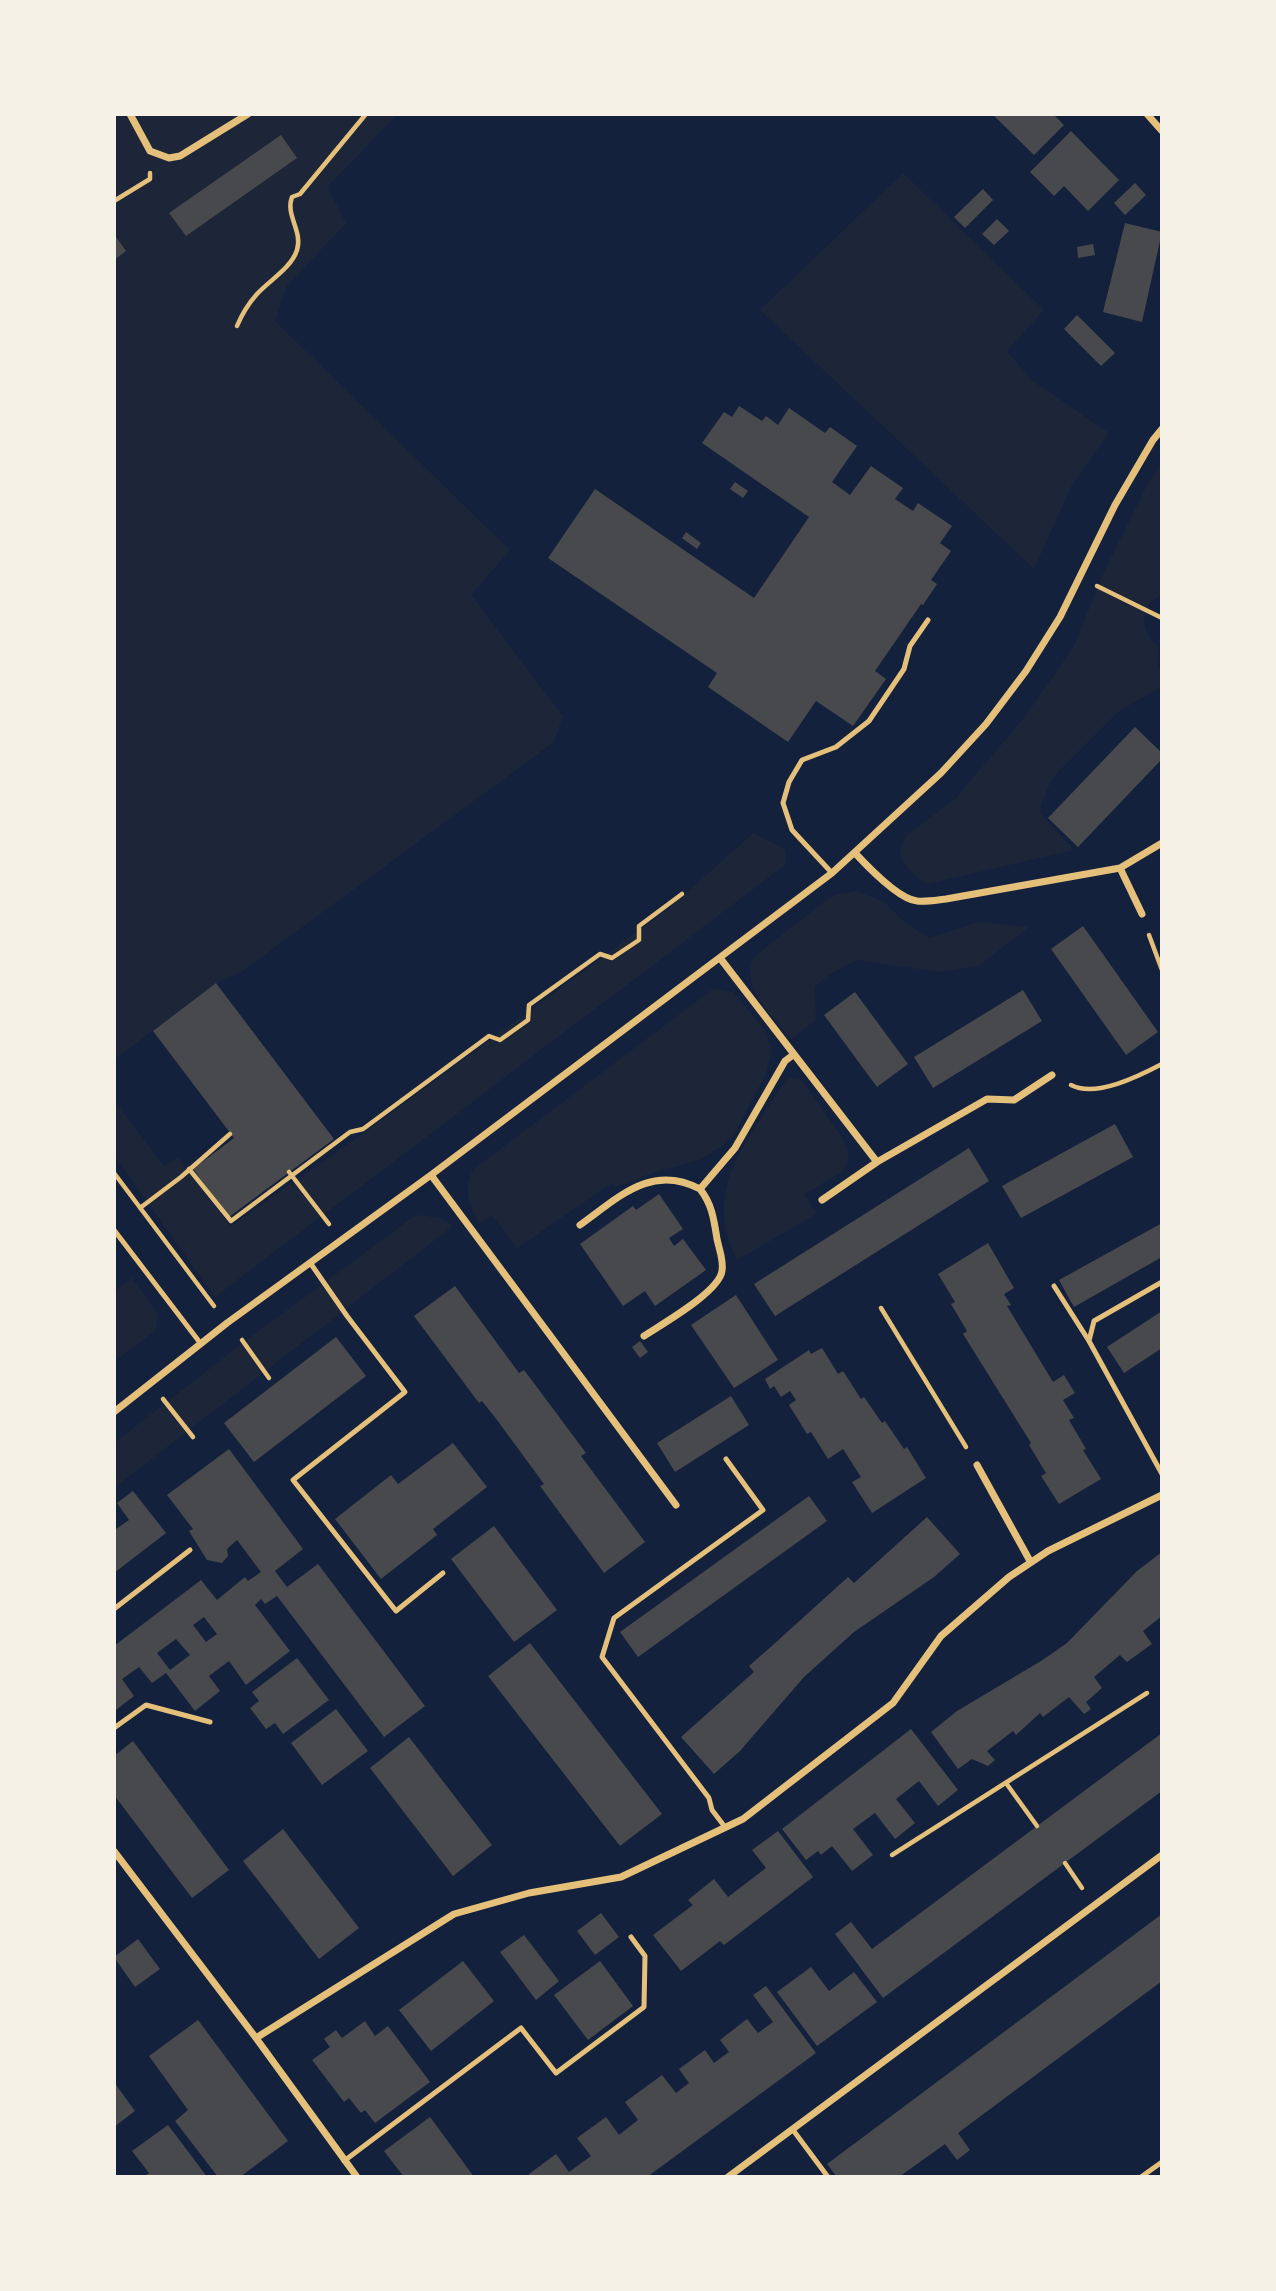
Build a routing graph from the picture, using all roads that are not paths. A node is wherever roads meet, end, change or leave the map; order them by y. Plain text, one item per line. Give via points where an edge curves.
1 (130, 114) edge
2 (248, 114) edge
3 (1147, 114) edge
4 (1162, 131) edge
5 (1162, 429) edge
6 (928, 620) dead end
7 (1162, 843) edge
8 (855, 853) junction
9 (1120, 868) junction
10 (832, 873) junction
11 (1142, 914) road end
12 (720, 958) junction
13 (793, 1055) junction
14 (1052, 1075) road end
15 (877, 1162) junction
16 (431, 1175) junction
17 (700, 1189) junction
18 (821, 1200) dead end
19 (579, 1225) dead end
20 (114, 1230) edge
21 (311, 1264) junction
22 (1162, 1282) edge
23 (1054, 1286) dead end
24 (644, 1336) dead end
25 (1089, 1341) junction
26 (201, 1344) junction
27 (114, 1412) edge
28 (726, 1459) dead end
29 (977, 1465) road end
30 (1162, 1474) edge
31 (1162, 1495) edge
32 (676, 1505) dead end
33 (190, 1550) dead end
34 (1030, 1561) junction
35 (443, 1573) dead end
36 (114, 1609) edge
37 (210, 1723) dead end
38 (114, 1728) edge
39 (725, 1827) junction
40 (114, 1851) edge
41 (1162, 1855) edge
42 (631, 1937) dead end
43 (256, 2038) junction
44 (793, 2130) junction
45 (344, 2161) junction
46 (1162, 2162) edge
47 (357, 2177) edge
48 (728, 2177) edge
49 (828, 2177) edge
50 (1141, 2177) edge

1 - 2 street via 150,151 169,158 180,156
3 - 4 street
5 - 8 street via 1115,505 1059,617 1026,671 942,773
6 - 10 lane via 910,646 904,669 869,721 836,747 802,760 789,782 783,803 792,830
7 - 9 street
8 - 9 street via 871,871 917,901
8 - 10 street
9 - 11 street
10 - 12 street
12 - 13 street
12 - 16 street
13 - 15 street
13 - 17 street via 785,1061 735,1148
14 - 15 street via 1014,1100 987,1099
15 - 18 street
16 - 21 street
16 - 32 street
17 - 19 street via 679,1180 659,1179 625,1194
17 - 24 street via 712,1210 721,1276 709,1290
20 - 26 lane
21 - 26 street
21 - 35 lane via 405,1392 293,1480 396,1611
22 - 25 lane via 1094,1321
23 - 25 lane
25 - 30 lane
26 - 27 street
28 - 39 lane via 763,1510 614,1618 602,1657 709,1798
29 - 34 street
31 - 34 street
33 - 36 lane
34 - 39 street via 941,1636 893,1703 743,1819
37 - 38 lane via 146,1705
39 - 43 street via 621,1877 529,1893 454,1914
40 - 43 street
41 - 44 street
42 - 45 lane via 645,1956 644,2007 556,2073 521,2028
43 - 45 street
44 - 48 street
44 - 49 lane
45 - 47 street
46 - 50 lane

